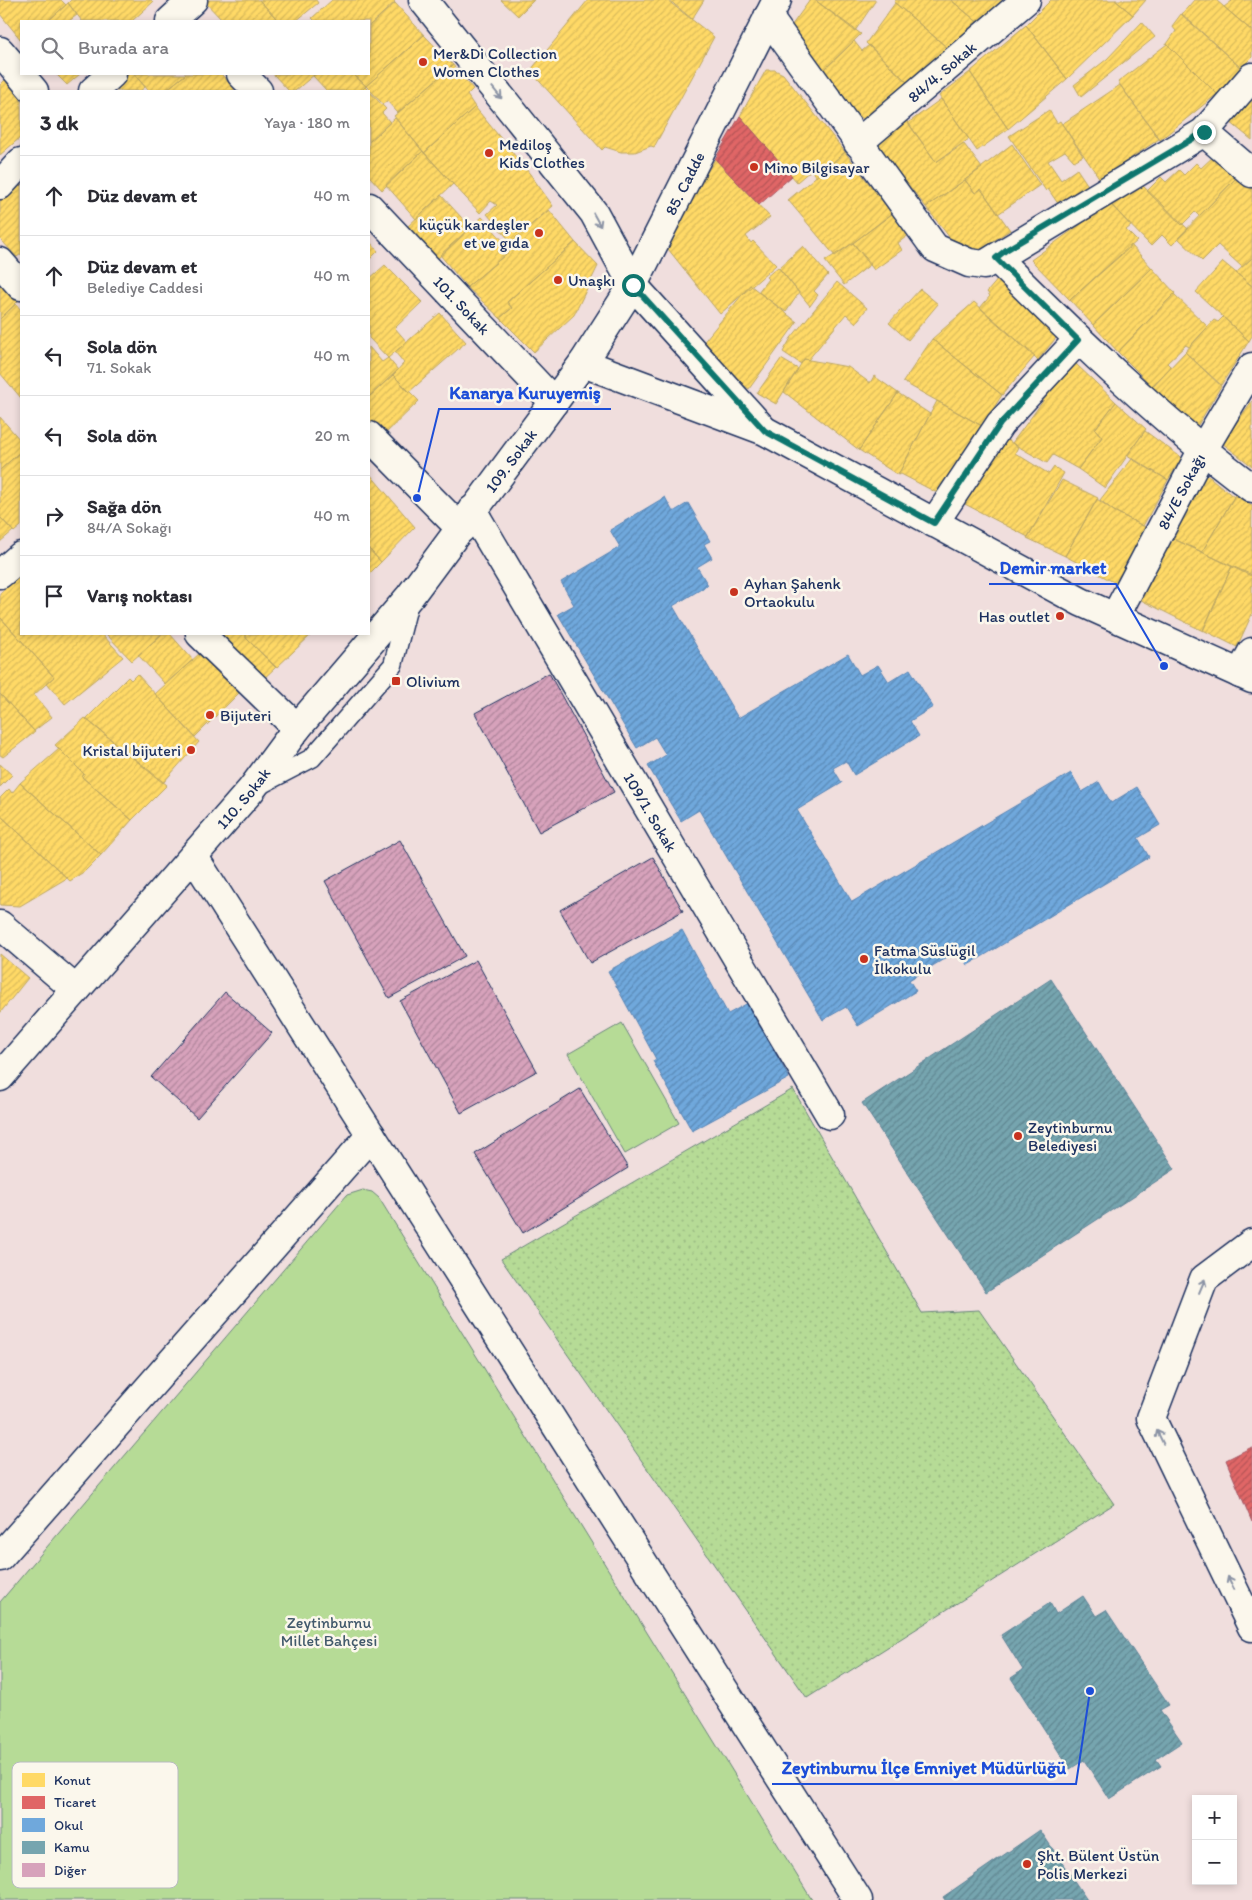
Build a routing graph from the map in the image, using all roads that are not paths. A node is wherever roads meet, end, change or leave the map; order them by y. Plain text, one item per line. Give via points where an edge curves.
1 (423, 0) edge
2 (1026, 0) edge
3 (772, 8) edge
4 (0, 51) edge
5 (20, 75) edge
6 (20, 75) edge
7 (111, 75) edge
8 (242, 75) edge
9 (1252, 77) edge
10 (33, 90) edge
11 (94, 90) edge
12 (257, 90) edge
13 (1204, 132) junction
14 (858, 143) junction
15 (20, 163) edge
16 (1252, 173) edge
17 (0, 185) edge
18 (370, 208) edge
19 (996, 258) junction
20 (0, 262) edge
21 (20, 285) edge
22 (633, 285) junction
23 (1078, 340) junction
24 (583, 363) junction
25 (1252, 367) edge
26 (554, 402) junction
27 (765, 431) junction
28 (370, 437) edge
29 (1202, 451) junction
30 (1252, 488) edge
31 (467, 520) junction
32 (934, 523) junction
33 (20, 557) edge
34 (0, 574) edge
35 (410, 596) junction
36 (1115, 618) junction
37 (370, 633) edge
38 (201, 635) edge
39 (364, 639) edge
40 (1248, 669) edge
41 (297, 728) junction
42 (251, 790) junction
43 (194, 857) junction
44 (0, 925) edge
45 (76, 990) junction
46 (0, 1077) edge
47 (830, 1115) dead end
48 (371, 1135) junction
49 (1252, 1243) edge
50 (0, 1557) edge
51 (1252, 1627) edge
52 (858, 1900) edge

1 -> 22 street via 594,213
2 - 14 street, 84/4. Sokak
3 - 14 street
3 - 22 street, 85. Cadde
4 - 5 street
6 - 10 street
7 - 11 street
8 - 12 street
9 - 13 street
13 - 16 street
13 - 19 street
14 - 19 street via 935,248 969,263 984,265
15 - 17 street
18 - 26 street, 101. Sokak
19 - 23 street
20 - 21 street
22 - 24 street, 85. Cadde
22 - 27 street
23 - 29 street
23 - 32 street via 1000,424
24 - 26 street, 109. Sokak
24 - 27 street
25 - 29 street, 84/E Sokağı
26 - 31 street, 109. Sokak
27 - 32 street
28 - 31 street, 109/1. Sokak
29 - 30 street
29 - 36 street, 84/E Sokağı
31 - 35 street, 110. Sokak
31 - 47 street, 109/1. Sokak
32 - 36 street
33 - 34 street
35 - 37 street, 110. Sokak
35 - 42 lane via 393,665 312,758
36 - 40 street
38 - 41 street
39 - 41 street, 110. Sokak
41 - 42 street, 110. Sokak
42 - 43 street, 110. Sokak
43 - 45 street, 110. Sokak
43 - 48 street
44 - 45 street
45 - 46 street, 110. Sokak
48 - 50 street
48 - 52 street
51 -> 49 street via 1150,1418 1204,1278

